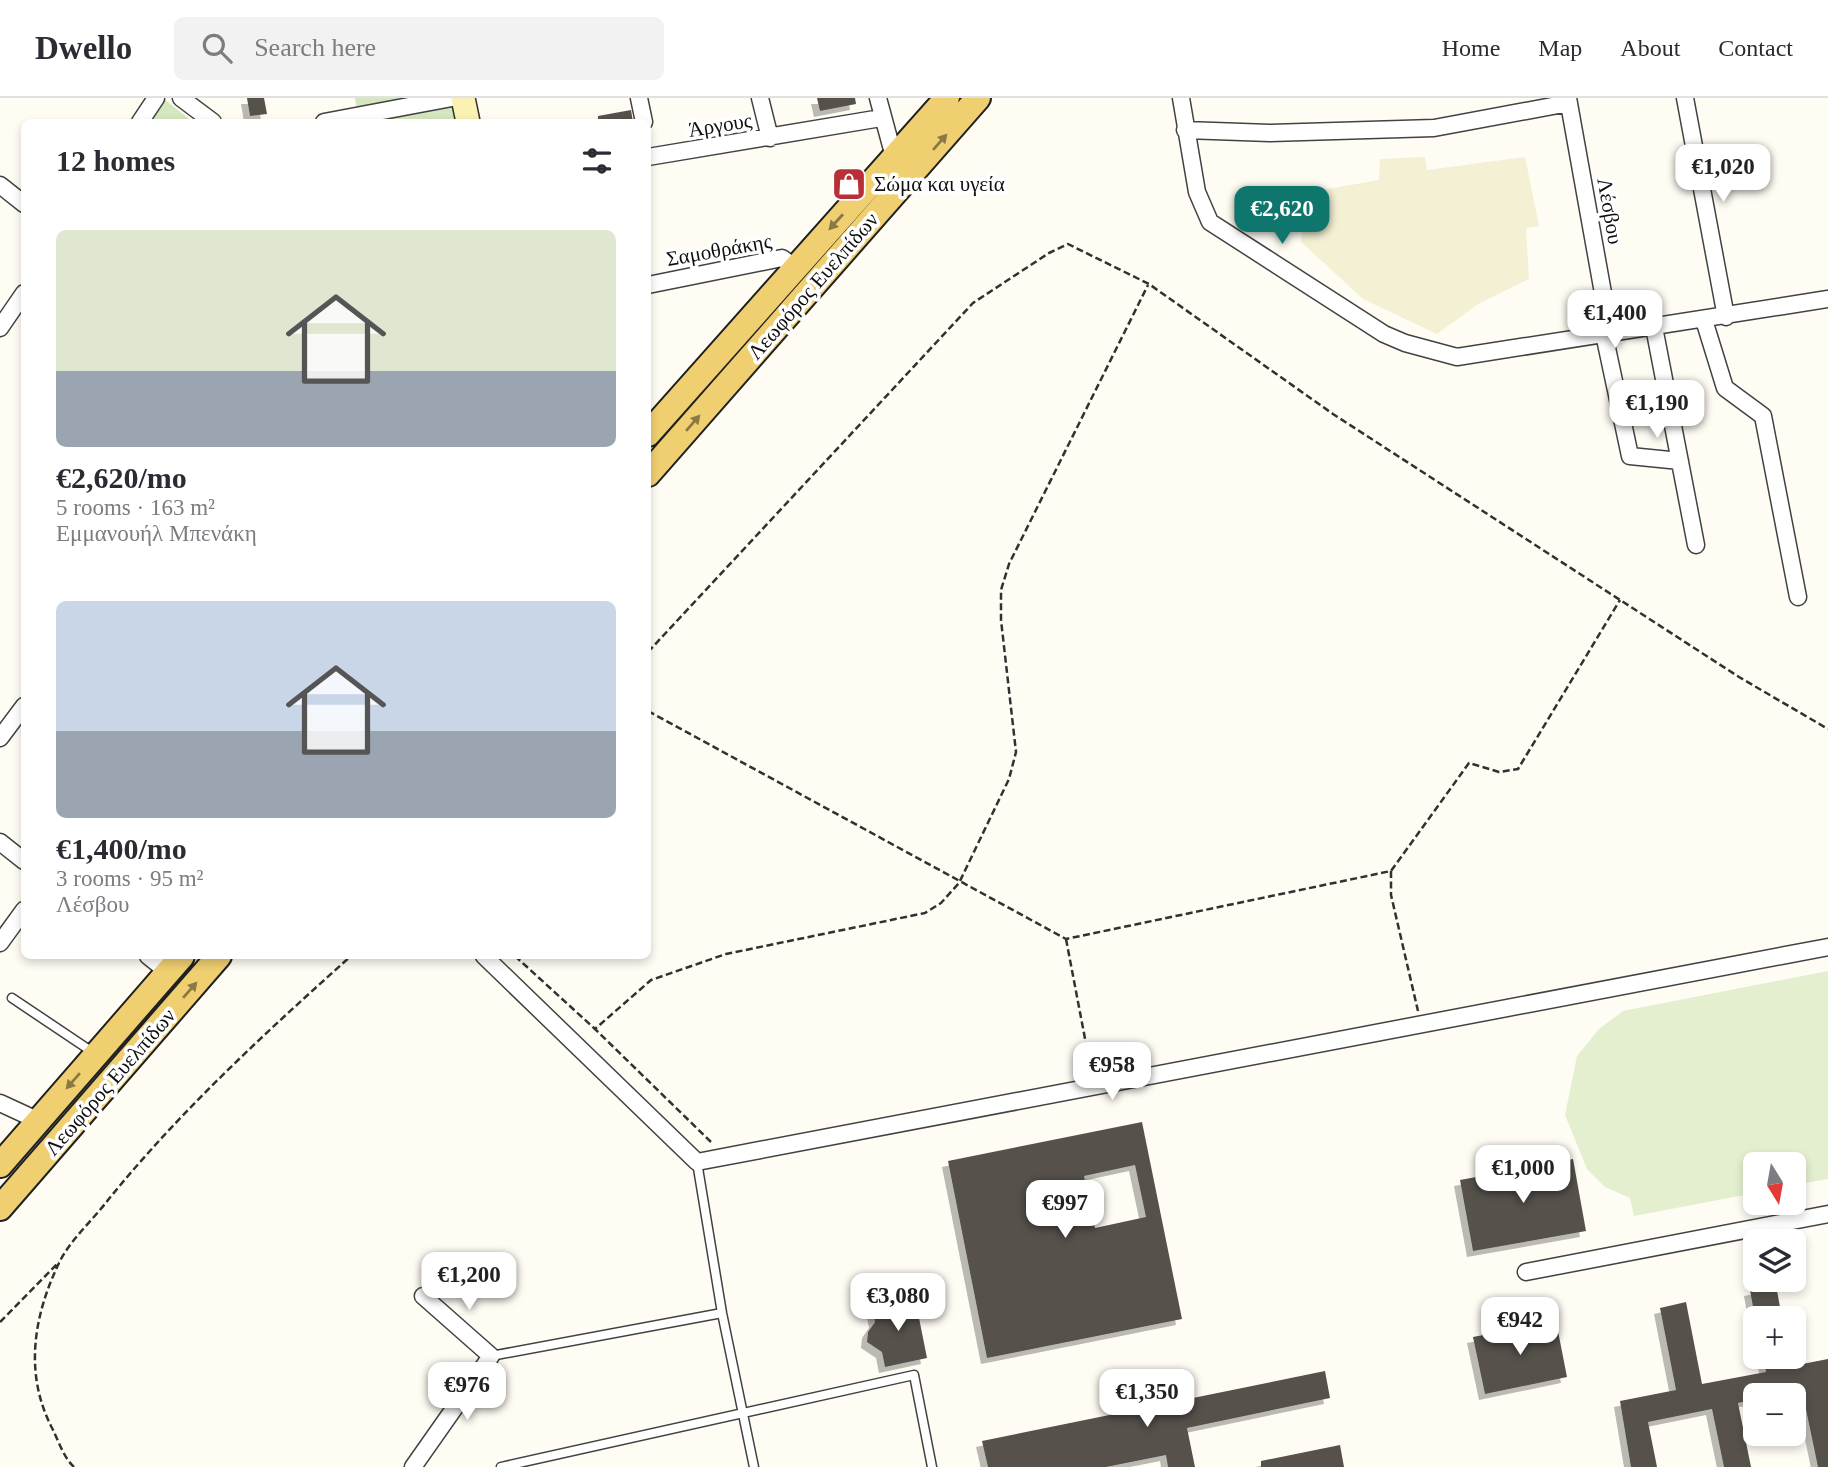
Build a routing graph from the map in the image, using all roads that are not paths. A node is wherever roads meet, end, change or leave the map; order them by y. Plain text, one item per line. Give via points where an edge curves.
1 (156, 98) edge
2 (181, 98) edge
3 (452, 98) edge
4 (464, 98) edge
5 (639, 98) edge
6 (760, 98) edge
7 (878, 98) edge
8 (947, 98) edge
9 (978, 98) edge
10 (1181, 98) edge
11 (1685, 98) edge
12 (1568, 101) edge
13 (881, 118) junction
14 (142, 119) edge
15 (209, 119) edge
16 (340, 119) edge
17 (468, 119) edge
18 (643, 119) edge
19 (1185, 131) junction
20 (770, 138) junction
21 (651, 151) edge
22 (894, 157) junction
23 (0, 185) edge
24 (21, 202) edge
25 (796, 268) junction
26 (651, 284) edge
27 (21, 297) edge
28 (1828, 299) edge
29 (1726, 317) junction
30 (1704, 320) junction
31 (1654, 327) junction
32 (0, 328) edge
33 (1607, 333) junction
34 (651, 431) edge
35 (1680, 461) junction
36 (651, 471) edge
37 (1696, 545) dead end
38 (1798, 597) dead end
39 (21, 710) edge
40 (0, 738) edge
41 (0, 842) edge
42 (21, 859) edge
43 (21, 914) edge
44 (0, 943) edge
45 (1828, 947) edge
46 (158, 959) edge
47 (216, 959) edge
48 (487, 959) edge
49 (175, 964) edge
50 (12, 998) dead end
51 (96, 1054) junction
52 (0, 1103) edge
53 (39, 1121) junction
54 (697, 1162) junction
55 (0, 1165) edge
56 (0, 1208) edge
57 (1828, 1214) edge
58 (1526, 1272) dead end
59 (423, 1296) dead end
60 (722, 1313) junction
61 (491, 1356) junction
62 (744, 1413) junction
63 (413, 1467) edge
64 (501, 1467) edge
65 (754, 1467) edge
66 (932, 1467) edge

1 - 14 street
2 - 15 street
3 - 16 street
4 - 17 street
5 - 18 street
6 - 20 street
7 - 13 street
8 - 22 main road, Λεωφόρος Ευελπίδων
36 -> 9 main road, Λεωφόρος Ευελπίδων
10 - 19 street
11 - 29 street
12 - 19 street via 1434,128
12 - 33 street, Λέσβου
13 - 20 street, Άργους
13 - 22 street
19 - 33 street via 1197,192 1210,222 1384,334 1457,357
20 - 21 street, Άργους
22 -> 25 main road, Λεωφόρος Ευελπίδων
23 - 24 street
25 - 26 street, Σαμοθράκης via 782,258
25 - 34 main road, Λεωφόρος Ευελπίδων
27 - 32 street
28 - 29 street
29 - 30 street
30 - 31 street
30 - 38 street via 1726,388 1763,415
31 - 33 street
31 - 35 street
33 - 35 street, Λέσβου via 1630,456
35 - 37 street
39 - 40 street
41 - 42 street
43 - 44 street
45 - 54 street
46 - 49 street
56 -> 47 main road, Λεωφόρος Ευελπίδων
48 - 54 street
49 - 51 main road, Λεωφόρος Ευελπίδων
50 - 51 lane
51 -> 53 main road, Λεωφόρος Ευελπίδων
52 - 53 street
53 - 55 main road, Λεωφόρος Ευελπίδων
54 - 60 lane
57 - 58 street
59 - 61 street
60 - 61 lane
60 - 62 lane
61 - 63 street
62 - 64 lane
62 - 65 lane
62 - 66 lane via 914,1375

